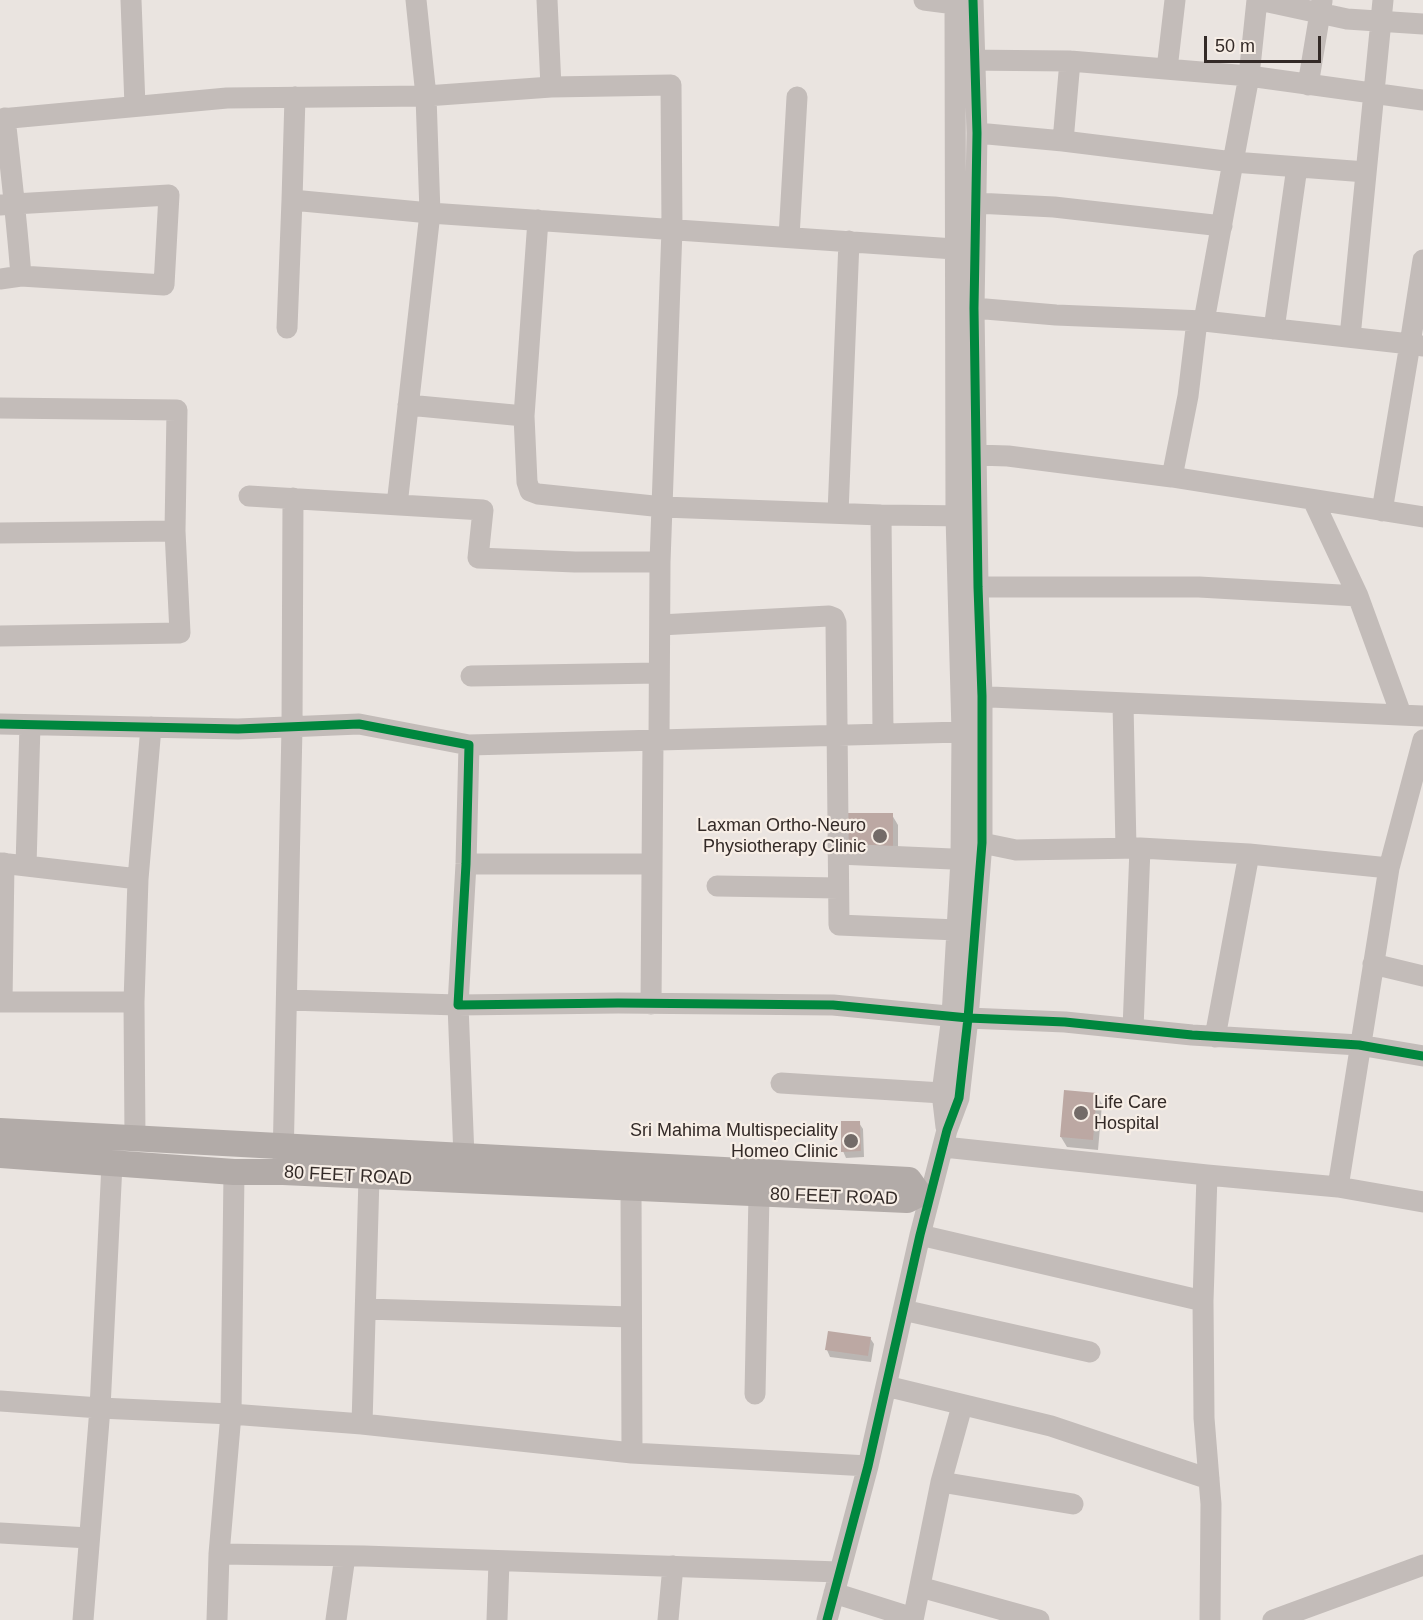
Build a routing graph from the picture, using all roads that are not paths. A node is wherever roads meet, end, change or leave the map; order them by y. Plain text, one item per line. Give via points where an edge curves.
1 (131, 0) edge
2 (416, 0) edge
3 (547, 0) edge
4 (924, 0) edge
5 (1175, 0) edge
6 (1258, 0) edge
7 (1383, 0) edge
8 (961, 2) edge
9 (1322, 6) edge
10 (1381, 21) junction
11 (1423, 24) edge
12 (964, 60) junction
13 (1070, 61) junction
14 (1167, 69) junction
15 (1249, 76) junction
16 (1308, 85) junction
17 (551, 87) junction
18 (1374, 95) junction
19 (426, 96) junction
20 (295, 97) junction
21 (797, 97) dead end
22 (1423, 100) edge
23 (135, 106) junction
24 (2, 118) edge
25 (977, 133) junction
26 (1064, 141) junction
27 (1233, 162) junction
28 (1298, 168) junction
29 (1366, 172) junction
30 (292, 200) junction
31 (976, 203) junction
32 (7, 204) edge
33 (430, 213) junction
34 (538, 220) junction
35 (1222, 226) junction
36 (672, 229) junction
37 (789, 237) junction
38 (849, 241) junction
39 (965, 250) junction
40 (1423, 260) edge
41 (21, 276) junction
42 (0, 279) edge
43 (1420, 304) edge
44 (965, 307) junction
45 (1201, 321) junction
46 (287, 328) dead end
47 (1274, 329) junction
48 (1350, 337) junction
49 (1417, 345) edge
50 (408, 405) junction
51 (0, 408) edge
52 (524, 416) junction
53 (976, 455) junction
54 (1172, 477) junction
55 (249, 496) dead end
56 (293, 498) junction
57 (1313, 500) junction
58 (398, 505) junction
59 (663, 507) junction
60 (1382, 511) junction
61 (838, 513) junction
62 (881, 515) junction
63 (966, 516) junction
64 (1423, 517) edge
65 (175, 531) junction
66 (0, 533) edge
67 (660, 562) junction
68 (978, 587) junction
69 (1358, 596) junction
70 (660, 625) junction
71 (0, 636) edge
72 (659, 673) junction
73 (471, 676) dead end
74 (972, 696) junction
75 (1123, 703) junction
76 (1401, 714) junction
77 (1423, 716) edge
78 (0, 724) edge
79 (30, 724) junction
80 (151, 727) junction
81 (292, 727) junction
82 (962, 732) junction
83 (882, 734) junction
84 (836, 735) junction
85 (656, 740) junction
86 (1423, 740) edge
87 (469, 746) junction
88 (1133, 848) junction
89 (838, 854) junction
90 (975, 854) junction
91 (1249, 854) junction
92 (2, 863) edge
93 (466, 864) junction
94 (651, 864) junction
95 (26, 866) junction
96 (1389, 868) junction
97 (138, 879) junction
98 (717, 886) dead end
99 (838, 888) junction
100 (957, 930) junction
101 (1373, 964) junction
102 (1423, 976) edge
103 (288, 1000) junction
104 (1, 1002) edge
105 (135, 1002) junction
106 (651, 1004) junction
107 (458, 1005) junction
108 (960, 1017) junction
109 (1133, 1029) junction
110 (1215, 1036) junction
111 (1359, 1045) junction
112 (1423, 1056) edge
113 (781, 1083) dead end
114 (942, 1093) junction
115 (0, 1131) edge
116 (945, 1138) junction
117 (135, 1139) junction
118 (284, 1146) junction
119 (0, 1155) edge
120 (464, 1157) junction
121 (112, 1164) junction
122 (234, 1172) junction
123 (283, 1172) junction
124 (1207, 1175) junction
125 (369, 1177) junction
126 (1338, 1187) junction
127 (631, 1188) junction
128 (759, 1194) junction
129 (926, 1194) junction
130 (1423, 1202) edge
131 (921, 1234) junction
132 (1203, 1300) junction
133 (366, 1309) junction
134 (903, 1310) junction
135 (631, 1317) junction
136 (1090, 1352) dead end
137 (886, 1386) junction
138 (755, 1394) dead end
139 (0, 1401) edge
140 (962, 1406) junction
141 (100, 1408) junction
142 (231, 1414) junction
143 (362, 1424) junction
144 (632, 1453) junction
145 (868, 1466) junction
146 (1209, 1479) junction
147 (941, 1482) junction
148 (1073, 1504) dead end
149 (0, 1533) edge
150 (89, 1538) junction
151 (219, 1554) junction
152 (345, 1556) junction
153 (499, 1561) junction
154 (1423, 1564) edge
155 (674, 1566) junction
156 (839, 1572) junction
157 (920, 1587) junction
158 (834, 1593) junction
159 (913, 1619) edge
160 (83, 1620) edge
161 (216, 1620) edge
162 (336, 1620) edge
163 (497, 1620) edge
164 (668, 1620) edge
165 (827, 1620) edge
166 (1039, 1620) edge
167 (1210, 1620) edge
168 (1273, 1620) edge

1 - 23 street
2 - 19 street
3 - 17 street
4 - 8 street
5 - 14 street
6 - 9 street
6 - 15 street
7 - 10 street
8 - 12 street
9 - 10 street via 1347,19
9 - 16 street
10 - 11 street
10 - 18 street
12 - 13 street
12 - 25 street
12 - 39 street
13 - 14 street
13 - 26 street
14 - 15 street
15 - 16 street
15 - 27 street
16 - 18 street
17 - 19 street
17 - 36 street via 671,85
18 - 22 street
18 - 29 street
19 - 20 street
19 - 33 street
20 - 23 street
20 - 30 street
21 - 37 street
23 - 24 street
24 - 32 street
25 - 26 street
25 - 31 street
26 - 27 street
27 - 28 street
27 - 35 street
28 - 29 street
28 - 47 street
29 - 48 street
30 - 33 street
30 - 46 street
31 - 35 street via 1054,207
31 - 39 street
32 - 41 street
32 - 41 street via 169,195 164,285
33 - 34 street
33 - 50 street
34 - 36 street
34 - 52 street
35 - 45 street
36 - 37 street
36 - 59 street
37 - 38 street
38 - 39 street
38 - 61 street
39 - 44 street
40 - 43 street
41 - 42 street
43 - 49 street
44 - 45 street
44 - 53 street
44 - 63 street
45 - 47 street
45 - 54 street
47 - 48 street
48 - 49 street
49 - 60 street
50 - 52 street
50 - 58 street
51 - 65 street via 177,410
52 - 59 street via 526,482 530,491
53 - 54 street
53 - 63 street
54 - 57 street
55 - 56 street
56 - 58 street
56 - 81 street
57 - 60 street
57 - 69 street
58 - 67 street via 483,510 478,558
59 - 61 street
59 - 67 street
60 - 64 street
61 - 62 street
62 - 63 street
62 - 83 street
63 - 68 street
63 - 74 street
65 - 66 street
65 - 71 street via 180,633
67 - 70 street
68 - 69 street via 1199,586
68 - 74 street
69 - 76 street
70 - 72 street
70 - 84 street via 834,618
72 - 73 street
72 - 85 street
74 - 75 street
74 - 82 street
74 - 90 street
75 - 76 street
75 - 88 street
76 - 77 street
78 - 79 street
79 - 80 street
79 - 95 street
80 - 81 street
80 - 97 street
81 - 87 street via 359,724
81 - 103 street
82 - 83 street
82 - 90 street
83 - 84 street
84 - 85 street
84 - 89 street
85 - 87 street
85 - 94 street
86 - 96 street
87 - 93 street
88 - 90 street
88 - 91 street
88 - 109 street
89 - 90 street
89 - 99 street
90 - 100 street
90 - 108 street
91 - 96 street
91 - 110 street
92 - 95 street
92 - 104 street
93 - 94 street
93 - 107 street
94 - 106 street
95 - 97 street
96 - 101 street
97 - 105 street
98 - 99 street
99 - 100 street via 841,927
100 - 108 street
101 - 102 street
101 - 111 street
103 - 107 street
103 - 118 street
104 - 105 street
105 - 117 street
106 - 107 street
106 - 108 street via 833,1005
107 - 120 street
108 - 109 street
108 - 114 street
108 - 116 street via 959,1098
109 - 110 street
110 - 111 street
111 - 112 street
111 - 126 street
113 - 114 street
114 - 116 street
115 - 117 main road, 80 FEET ROAD
116 - 124 street
116 - 129 street
117 - 118 main road, 80 FEET ROAD
118 - 120 main road, 80 FEET ROAD
118 - 123 street
119 - 121 main road, 80 FEET ROAD
120 - 129 main road, 80 FEET ROAD via 909,1180
121 - 122 main road, 80 FEET ROAD
121 - 141 street
122 - 123 main road, 80 FEET ROAD
122 - 142 street
123 - 125 main road, 80 FEET ROAD
124 - 126 street
124 - 132 street
125 - 127 main road, 80 FEET ROAD
125 - 133 street
126 - 130 street
127 - 128 main road, 80 FEET ROAD
127 - 135 street
128 - 129 main road, 80 FEET ROAD via 907,1200
128 - 138 street
129 - 131 street
131 - 132 street
131 - 134 street
132 - 146 street
133 - 135 street
133 - 143 street
134 - 136 street
134 - 137 street
135 - 144 street
137 - 140 street
137 - 145 street
139 - 141 street
140 - 146 street via 1051,1426
140 - 147 street
141 - 142 street
141 - 150 street
142 - 143 street
142 - 151 street
143 - 144 street
144 - 145 street
145 - 156 street
146 - 167 street
147 - 148 street
147 - 157 street
149 - 150 street
150 - 160 street
151 - 152 street
151 - 161 street
152 - 153 street
152 - 162 street
153 - 155 street
153 - 163 street
154 - 168 street
155 - 156 street
155 - 164 street
156 - 158 street
157 - 159 street
157 - 166 street
158 - 159 street
158 - 165 street

